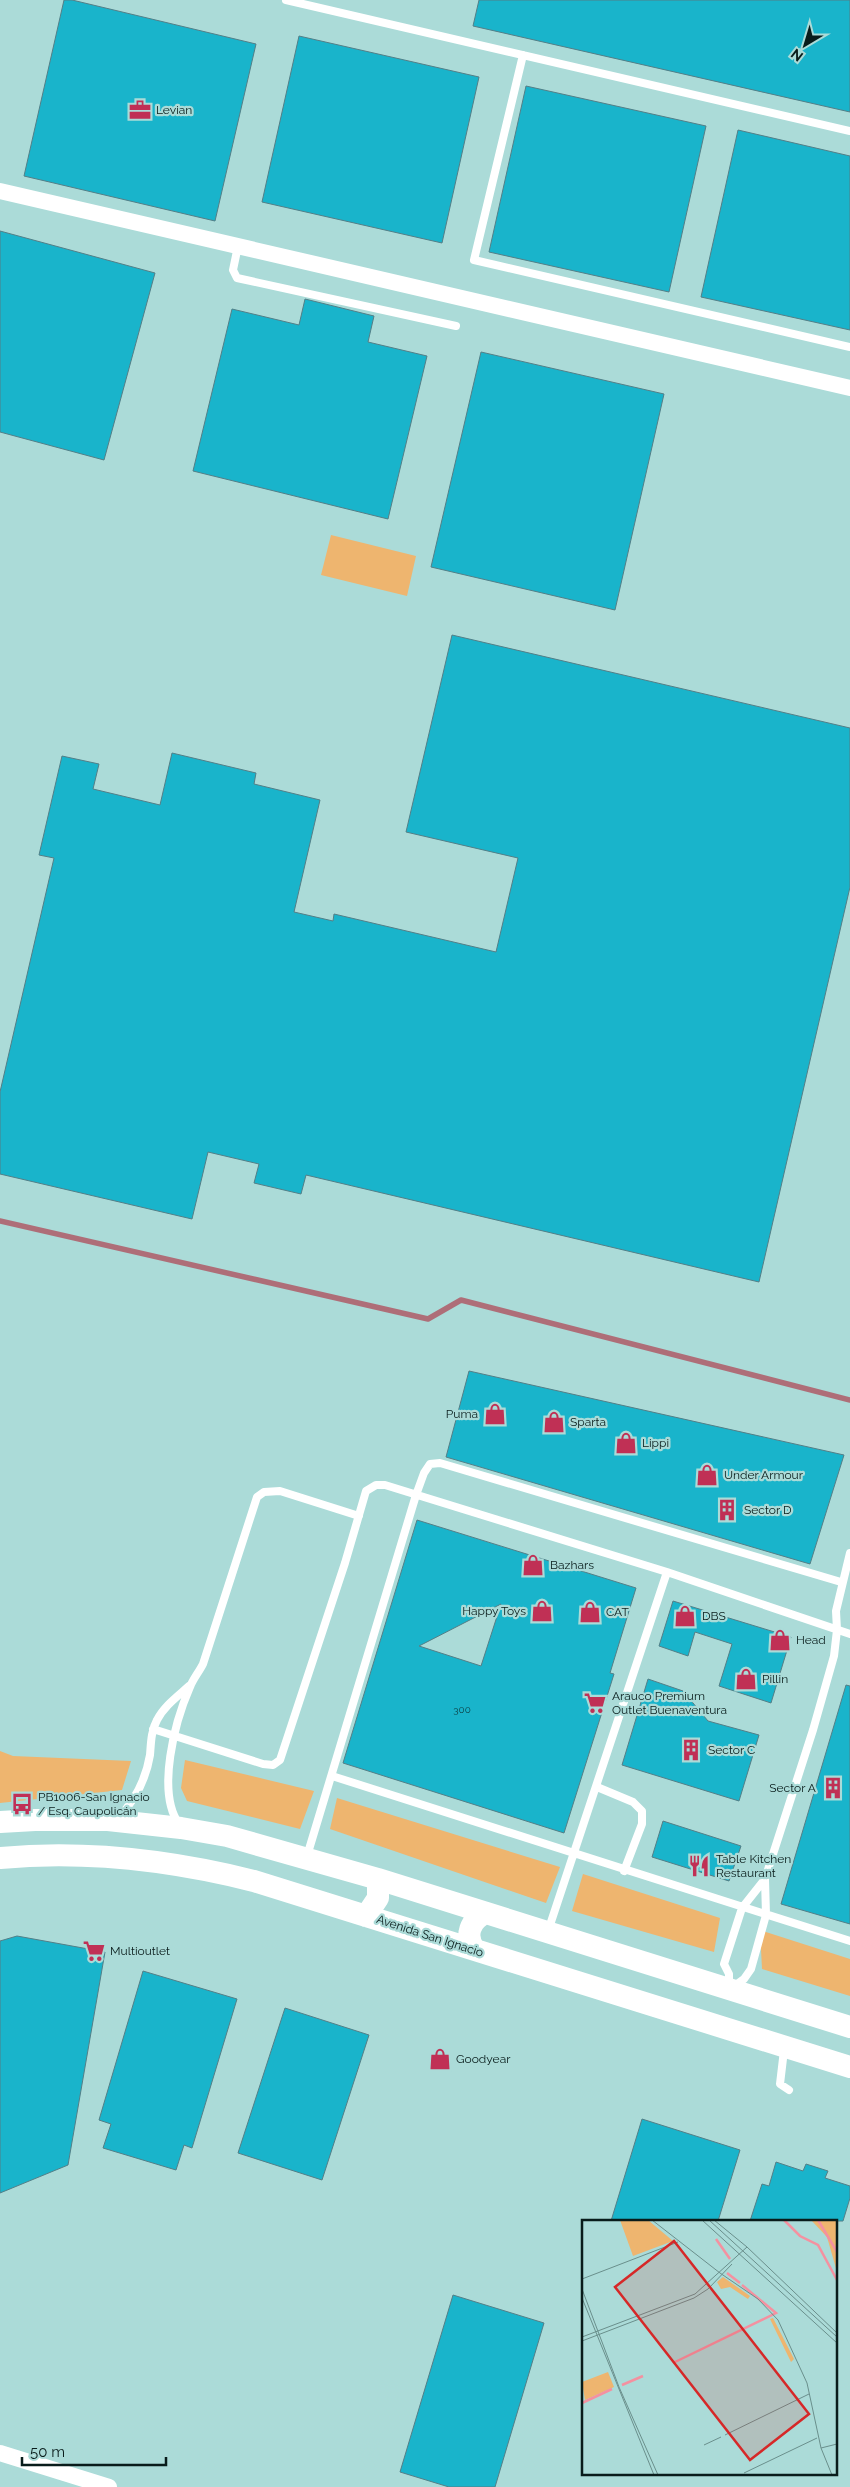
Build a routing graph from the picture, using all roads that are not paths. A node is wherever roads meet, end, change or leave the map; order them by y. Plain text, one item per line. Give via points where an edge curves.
1 (286, 0) edge
2 (523, 55) junction
3 (850, 131) edge
4 (0, 191) edge
5 (238, 246) junction
6 (456, 326) dead end
7 (850, 347) edge
8 (850, 388) edge
9 (416, 1495) junction
10 (359, 1516) junction
11 (850, 1553) edge
12 (667, 1572) junction
13 (841, 1582) junction
14 (837, 1630) junction
15 (850, 1634) edge
16 (190, 1685) junction
17 (153, 1729) junction
18 (174, 1735) junction
19 (332, 1776) junction
20 (597, 1787) junction
21 (115, 1821) junction
22 (0, 1822) edge
23 (181, 1828) junction
24 (574, 1855) junction
25 (0, 1858) edge
26 (306, 1858) junction
27 (624, 1871) junction
28 (378, 1879) junction
29 (765, 1879) junction
30 (742, 1908) junction
31 (486, 1913) junction
32 (766, 1915) junction
33 (366, 1916) junction
34 (548, 1933) junction
35 (850, 1941) edge
36 (475, 1950) junction
37 (729, 1989) junction
38 (850, 2028) edge
39 (784, 2046) junction
40 (850, 2067) edge
41 (789, 2090) dead end
42 (0, 2453) edge
43 (109, 2487) edge

1 - 2 lane
2 - 3 lane
2 - 7 lane via 474,260
4 - 5 street
5 - 6 lane via 233,270 238,278
5 - 8 street
9 - 10 lane via 376,1485 366,1491
9 - 12 lane
9 - 13 lane via 426,1468 440,1463
9 - 19 lane
10 - 16 lane via 280,1491 264,1492 258,1497 203,1664
10 - 18 lane via 280,1760 273,1765 263,1764
11 - 13 lane
12 - 14 lane
12 - 20 lane
13 - 14 lane via 836,1611
14 - 15 lane
14 - 29 lane via 834,1656 815,1725
16 - 17 lane via 166,1707
16 - 18 lane
17 - 18 lane
17 - 21 lane via 140,1790
18 - 23 lane via 170,1806
19 - 24 lane
19 - 26 lane
20 - 24 lane
20 - 27 lane via 633,1802 642,1811 642,1824
21 - 22 main road
21 - 23 main road
23 - 26 main road via 226,1836
24 - 27 lane
24 - 34 lane
25 - 33 main road, Avenida San Ignacio via 95,1856 181,1864 254,1881
26 - 28 main road
27 - 30 lane
28 - 31 main road
28 - 33 main road via 378,1898
29 - 30 lane
29 - 32 lane
30 - 32 lane
30 - 37 lane via 724,1964 729,1974
31 - 34 main road
31 - 36 main road via 471,1925 469,1939
32 - 35 lane
32 - 37 lane via 751,1969 744,1979
33 - 36 main road, Avenida San Ignacio
34 - 37 main road
36 - 39 main road, Avenida San Ignacio
37 - 38 main road
39 - 40 main road, Avenida San Ignacio
39 - 41 lane via 780,2084
42 - 43 street

